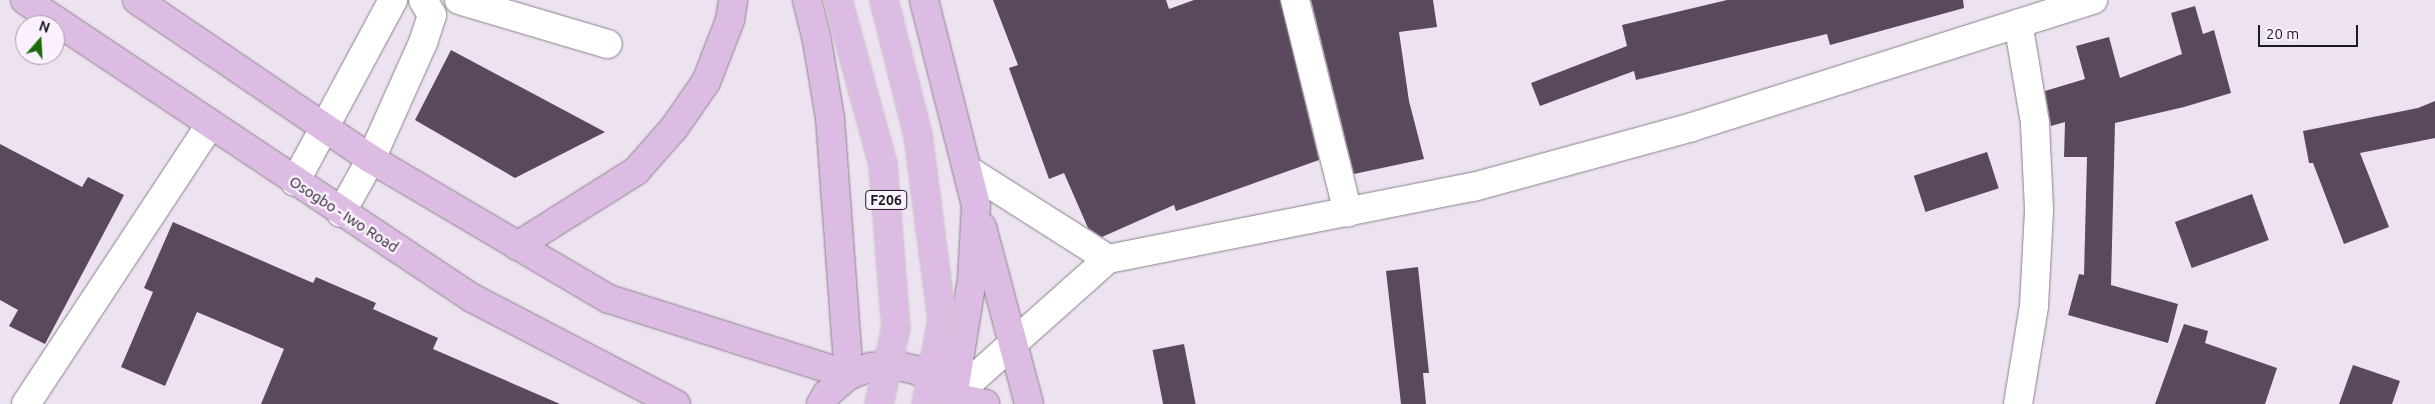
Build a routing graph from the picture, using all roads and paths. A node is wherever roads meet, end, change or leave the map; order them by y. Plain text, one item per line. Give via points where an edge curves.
1 (25, 0) edge
2 (137, 0) edge
3 (393, 0) edge
4 (423, 0) edge
5 (459, 0) edge
6 (733, 0) edge
7 (807, 0) edge
8 (838, 0) edge
9 (884, 0) edge
10 (924, 0) edge
11 (1295, 0) edge
12 (2093, 0) edge
13 (2018, 23) junction
14 (608, 44) dead end
15 (210, 125) junction
16 (326, 127) junction
17 (371, 159) junction
18 (968, 170) junction
19 (295, 182) junction
20 (976, 206) junction
21 (341, 213) junction
22 (1348, 213) junction
23 (517, 246) junction
24 (1108, 259) junction
25 (1014, 343) junction
26 (618, 371) junction
27 (849, 375) junction
28 (954, 400) edge
29 (26, 404) edge
30 (634, 404) edge
31 (676, 404) edge
32 (822, 404) edge
33 (879, 404) edge
34 (926, 404) edge
35 (985, 404) edge
36 (1029, 404) edge
37 (2018, 404) edge

1 - 15 main road, Osogbo - Iwo Road
2 - 16 main road
3 - 16 street
4 - 17 street via 432,15
5 - 14 street
6 - 23 main road via 730,20 706,82 674,128 636,171
7 - 27 main road via 830,118
8 - 33 main road, F206, bridge via 884,164 896,328
9 - 34 main road, F206, bridge via 918,135 942,321
10 - 18 main road
11 - 22 street
12 - 13 street
13 - 22 street via 1692,127 1473,187
13 - 37 street via 2035,123 2040,209 2034,306
15 - 19 main road, Osogbo - Iwo Road
15 - 29 street
16 - 17 main road
16 - 19 street
17 - 21 street
17 - 23 main road
18 - 20 main road
18 - 24 street
19 - 21 main road, Osogbo - Iwo Road
20 - 25 main road
20 - 28 main road via 972,279
21 - 26 main road, Osogbo - Iwo Road via 472,298
22 - 24 street
23 - 27 main road via 609,299
24 - 25 street
25 - 28 street
25 - 36 main road
26 - 30 main road
26 - 31 main road, Osogbo - Iwo Road
27 - 28 main road via 871,367 894,365 916,370 936,381
27 - 32 main road via 827,394
28 - 35 main road

